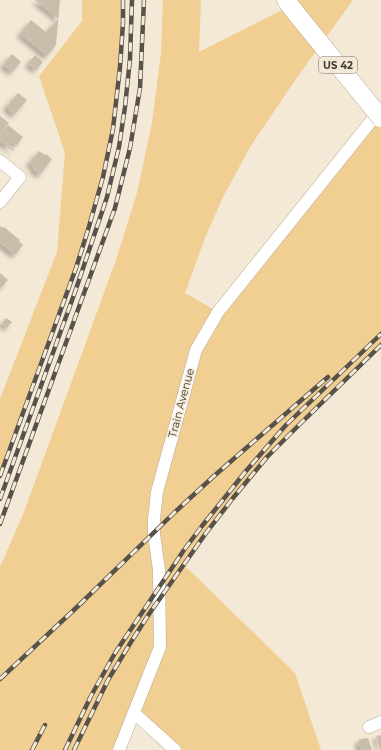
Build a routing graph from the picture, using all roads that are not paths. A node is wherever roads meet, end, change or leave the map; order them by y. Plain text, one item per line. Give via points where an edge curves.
1 (291, 6) edge
2 (381, 111) edge
3 (381, 118) edge
4 (0, 161) edge
5 (0, 202) edge
6 (134, 713) junction
7 (381, 722) edge
8 (369, 727) dead end
9 (119, 750) edge
10 (175, 750) edge

1 - 3 main road, US 42, bridge
2 - 6 street, Train Avenue via 218,312 196,350 157,492 154,534 159,570 160,647
4 - 5 street via 20,177
6 - 9 street, Train Avenue
6 - 10 street
7 - 8 street

